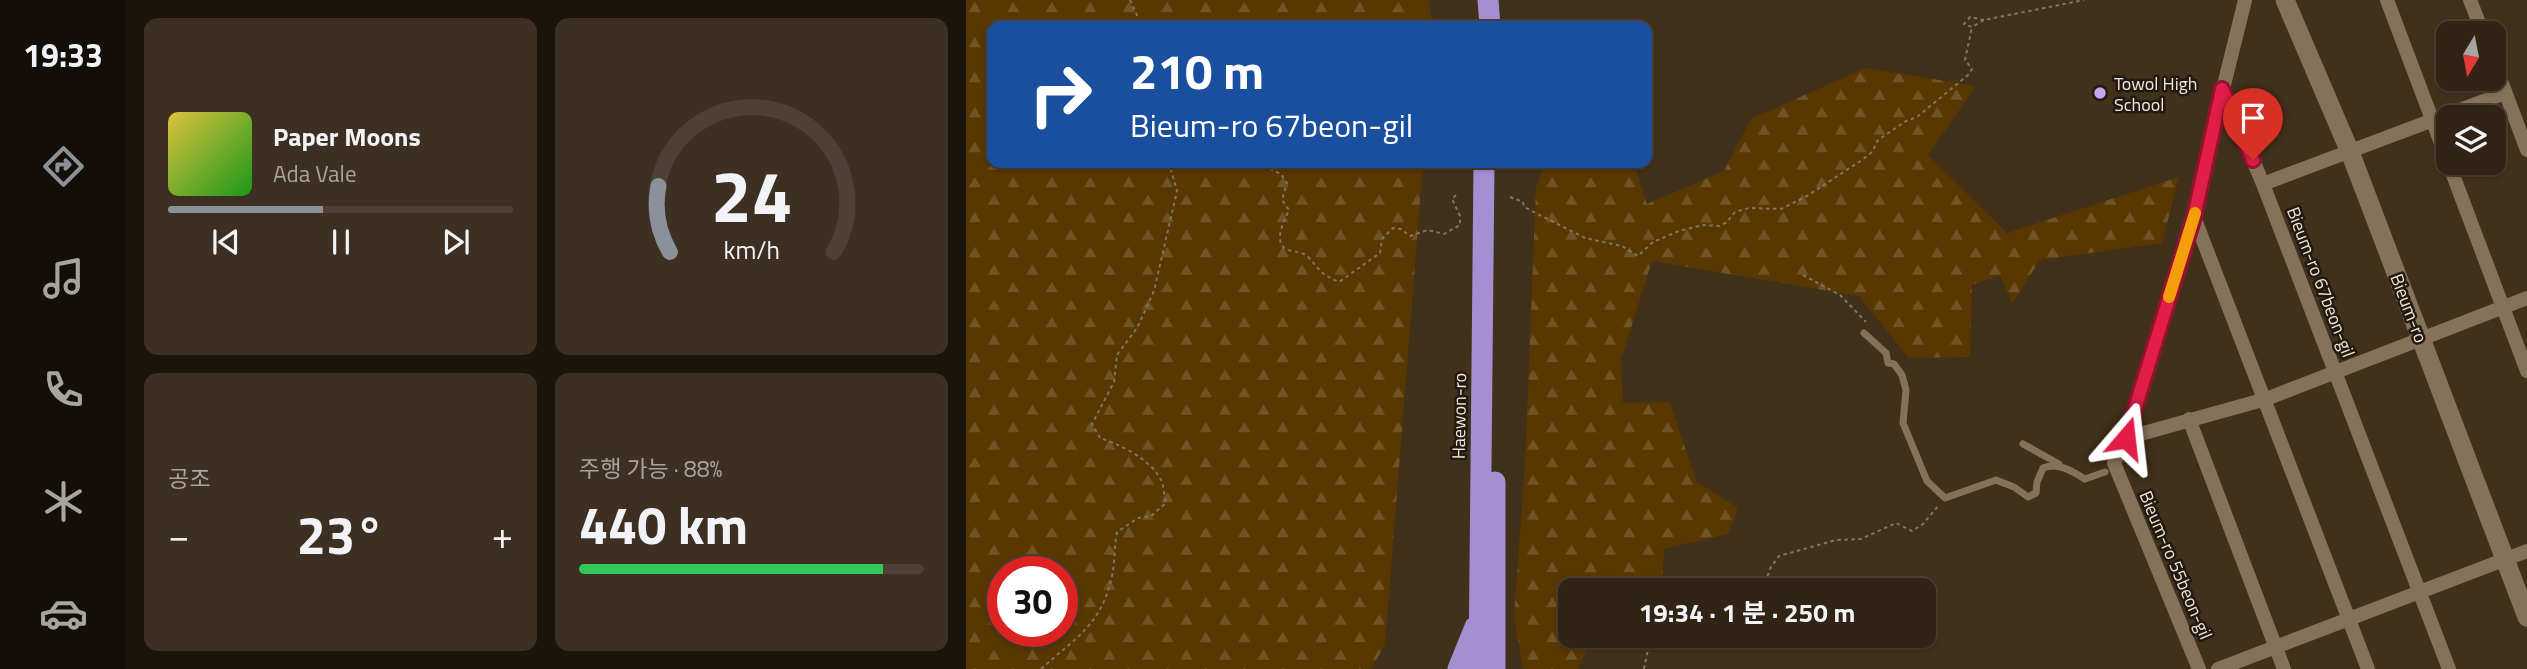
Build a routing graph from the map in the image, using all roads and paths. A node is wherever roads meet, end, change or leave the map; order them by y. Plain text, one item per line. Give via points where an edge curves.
1 (1130, 0) edge
2 (1475, 0) edge
3 (1488, 0) edge
4 (2084, 0) edge
5 (2245, 0) edge
6 (2285, 0) edge
7 (2387, 0) edge
8 (2470, 0) edge
9 (1984, 20) junction
10 (1140, 21) edge
11 (1477, 21) edge
12 (1490, 21) edge
13 (2478, 21) edge
14 (1972, 27) junction
15 (2222, 89) junction
16 (2505, 93) joint
17 (2432, 120) junction
18 (2527, 150) edge
19 (2350, 152) junction
20 (1170, 168) edge
21 (1268, 168) edge
22 (1484, 168) edge
23 (1496, 168) edge
24 (2263, 184) junction
25 (1458, 192) dead end
26 (1510, 197) dead end
27 (2194, 217) junction
28 (1803, 275) dead end
29 (2527, 298) edge
30 (2503, 307) junction
31 (1865, 320) dead end
32 (1864, 333) dead end
33 (2421, 339) junction
34 (2335, 372) junction
35 (2527, 372) edge
36 (2266, 399) junction
37 (2189, 419) junction
38 (2126, 438) junction
39 (2023, 444) dead end
40 (2069, 469) junction
41 (2105, 472) joint
42 (2119, 480) junction
43 (1936, 509) dead end
44 (2527, 551) edge
45 (2505, 559) junction
46 (1767, 578) edge
47 (2419, 592) junction
48 (1480, 615) junction
49 (2527, 617) edge
50 (2349, 619) junction
51 (2276, 647) junction
52 (1648, 648) edge
53 (1041, 669) edge
54 (1458, 669) edge
55 (1479, 669) edge
56 (1495, 669) edge
57 (1644, 669) edge
58 (2199, 669) edge
59 (2218, 669) edge
60 (2284, 669) edge
61 (2368, 669) edge
62 (2449, 669) edge

1 - 10 path
2 - 11 highway
3 - 12 highway
4 - 9 path
5 - 15 street, Bieum-ro 55beon-gil
6 - 19 street, Bieum-ro
7 - 17 street
8 - 13 street
9 - 14 path
9 - 14 path via 1970,17 1964,24
14 - 26 path via 1965,52 1972,69 1968,75 1917,117 1878,139 1862,160 1781,209 1735,212 1719,226 1703,225 1653,242 1638,256 1622,246 1585,238
15 - 24 street, Bieum-ro 67beon-gil
15 - 27 street, Bieum-ro 55beon-gil
16 - 17 street
16 - 18 street
17 - 19 street
17 - 30 street
19 - 24 street
19 - 33 street, Bieum-ro
20 - 53 path via 1177,191 1154,291 1137,328 1117,355 1114,382 1092,424 1100,438 1141,457 1161,480 1166,503 1151,516 1138,518 1117,532 1113,574 1102,608 1091,625
21 - 25 path via 1287,183 1282,200 1289,210 1281,243 1285,249 1307,255 1321,274 1339,282 1380,253 1382,239 1393,228 1410,236 1455,229 1460,216 1452,199
22 - 48 highway, Haewon-ro
23 - 56 highway, Haewon-ro
24 - 34 street, Bieum-ro 67beon-gil
27 - 36 street
27 - 38 street, Bieum-ro 55beon-gil
28 - 31 path via 1840,295
29 - 30 street, Bieum-ro 67beon-gil
30 - 33 street, Bieum-ro 67beon-gil
30 - 35 street
32 - 40 lane via 1902,376 1906,390 1903,423 1927,481 1945,498 1996,481 2028,497 2036,493 2043,468
33 - 34 street, Bieum-ro 67beon-gil
33 - 45 street, Bieum-ro
34 - 36 street, Bieum-ro 67beon-gil
34 - 47 street
36 - 37 street, Bieum-ro 67beon-gil
36 - 50 street
37 - 38 street, Bieum-ro 67beon-gil
37 - 51 street
38 - 42 street, Bieum-ro 55beon-gil via 2114,463
39 - 40 lane
40 - 41 lane via 2085,479
41 - 42 street
42 - 58 street, Bieum-ro 55beon-gil
43 - 46 path via 1912,531 1896,523 1861,539 1836,540 1779,556
44 - 45 street
45 - 47 street
45 - 49 street, Bieum-ro
47 - 50 street
47 - 62 street
48 - 54 highway
48 - 55 highway, Haewon-ro
50 - 51 street
50 - 61 street
51 - 59 street
51 - 60 street
52 - 57 path

